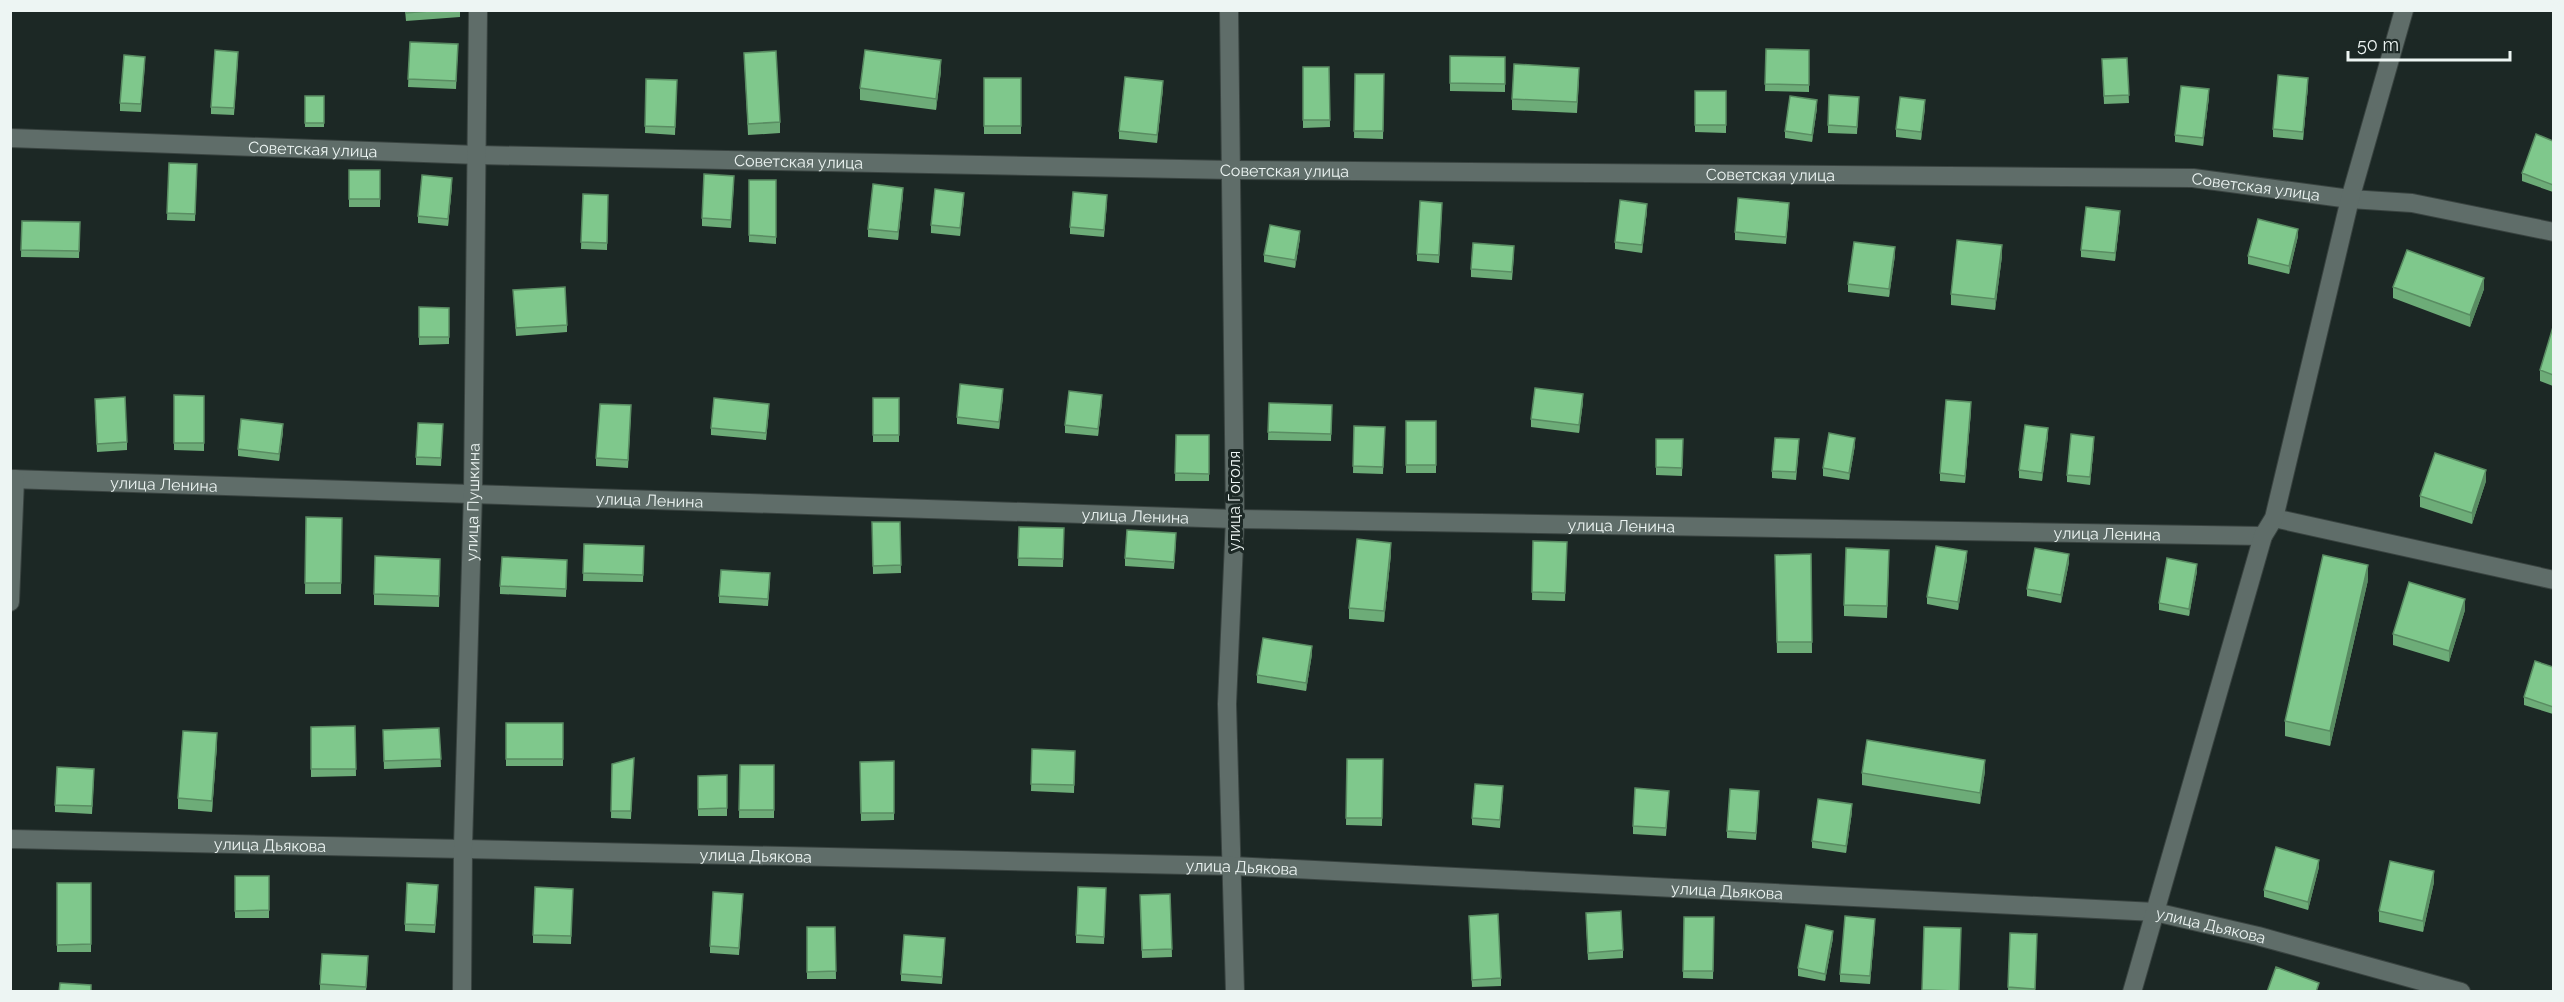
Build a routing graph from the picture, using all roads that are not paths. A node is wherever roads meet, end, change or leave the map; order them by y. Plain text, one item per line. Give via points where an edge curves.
1 (478, 10) edge
2 (1229, 10) edge
3 (2404, 10) edge
4 (10, 138) edge
5 (478, 155) junction
6 (1231, 170) junction
7 (2350, 198) junction
8 (2553, 232) edge
9 (13, 479) edge
10 (473, 492) junction
11 (2274, 518) junction
12 (1236, 519) junction
13 (2263, 536) junction
14 (2553, 580) edge
15 (10, 602) edge
16 (10, 839) edge
17 (463, 847) junction
18 (1233, 866) junction
19 (2155, 912) junction
20 (462, 992) edge
21 (1236, 992) edge
22 (2132, 992) edge
23 (2461, 992) edge

1 - 5 street, улица Пушкина
2 - 6 street, улица Гоголя
3 - 7 street
4 - 5 street, Советская улица
5 - 6 street, Советская улица
5 - 10 street, улица Пушкина
6 - 7 street, Советская улица via 2193,178
6 - 12 street, улица Гоголя
7 - 8 street, Советская улица via 2412,202
7 - 11 street
9 - 10 street, улица Ленина
9 - 15 street
10 - 12 street, улица Ленина
10 - 17 street, улица Пушкина
11 - 13 street
11 - 14 street
12 - 13 street, улица Ленина
12 - 18 street, улица Гоголя via 1227,704
13 - 19 street
16 - 17 street, улица Дьякова
17 - 18 street, улица Дьякова
17 - 20 street, улица Пушкина
18 - 19 street, улица Дьякова
18 - 21 street, улица Гоголя
19 - 22 street
19 - 23 street, улица Дьякова

